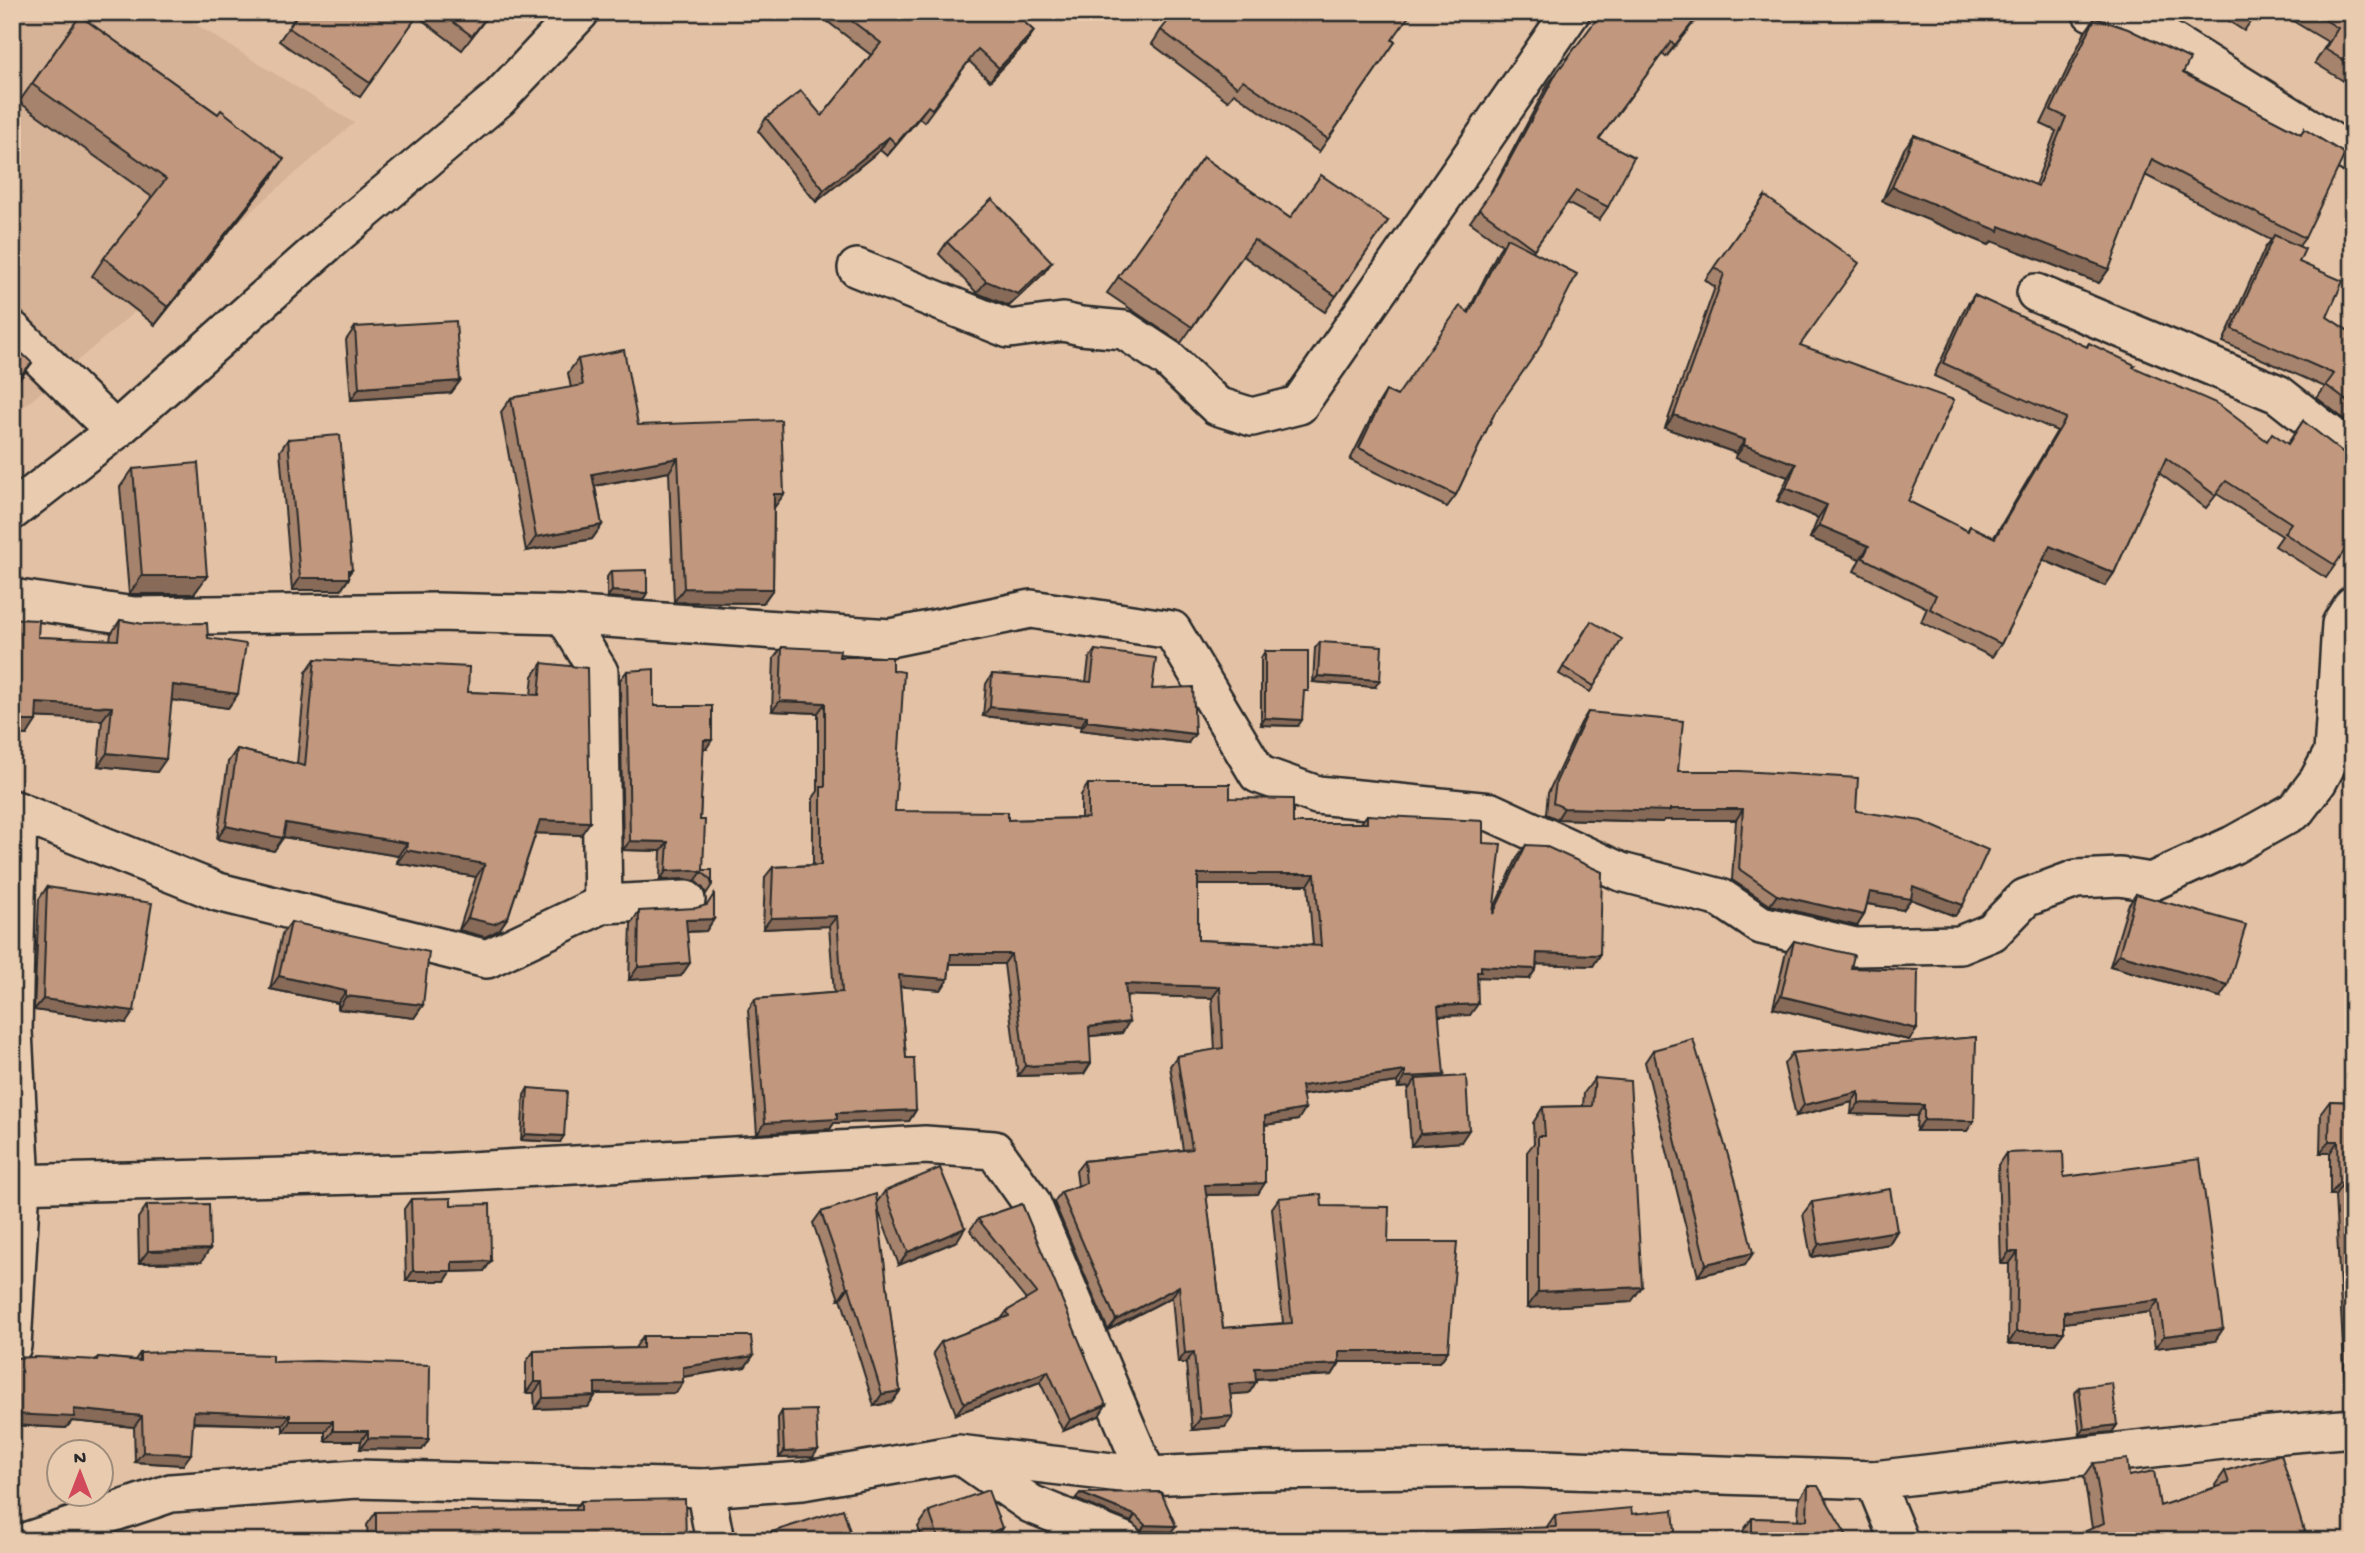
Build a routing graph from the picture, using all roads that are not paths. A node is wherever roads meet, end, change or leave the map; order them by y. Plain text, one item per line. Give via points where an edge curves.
1 (579, 12) edge
2 (1571, 12) edge
3 (2091, 12) edge
4 (2353, 155) edge
5 (857, 268) dead end
6 (2036, 293) dead end
7 (12, 330) edge
8 (115, 431) junction
9 (2353, 453) edge
10 (12, 511) edge
11 (12, 598) edge
12 (2353, 605) edge
13 (564, 615) junction
14 (15, 810) edge
15 (686, 900) dead end
16 (603, 904) junction
17 (12, 1031) edge
18 (16, 1184) edge
19 (12, 1346) edge
20 (2353, 1428) edge
21 (958, 1454) junction
22 (1147, 1475) junction
23 (1874, 1480) junction
24 (705, 1488) junction
25 (28, 1541) edge
26 (715, 1541) edge
27 (1123, 1541) edge
28 (1899, 1541) edge

1 - 8 street via 498,99
2 - 5 street via 1299,405 1252,417 1217,407 1168,359 1124,330 1063,322 1009,329
3 - 4 street via 2162,36
6 - 9 street via 2278,394
7 - 8 street
8 - 10 street
11 - 13 street via 134,616
12 - 13 street via 2341,624 2333,753 2296,810 2151,882 2120,877 2076,879 2025,898 1992,932 1960,945 1856,947 1761,925 1721,898 1621,872 1491,812 1317,795 1258,774 1172,629 1031,608 890,638
13 - 16 street via 599,672
14 - 16 street via 218,892 487,959
14 - 17 street
15 - 16 street
17 - 18 street
18 - 19 street
18 - 22 street via 434,1173 925,1144 995,1150 1031,1202
20 - 23 street
21 - 22 street
21 - 24 street via 802,1480
21 - 27 street via 1031,1504
22 - 23 street via 1511,1468
23 - 28 street
24 - 25 street via 356,1479 171,1493
24 - 26 street

